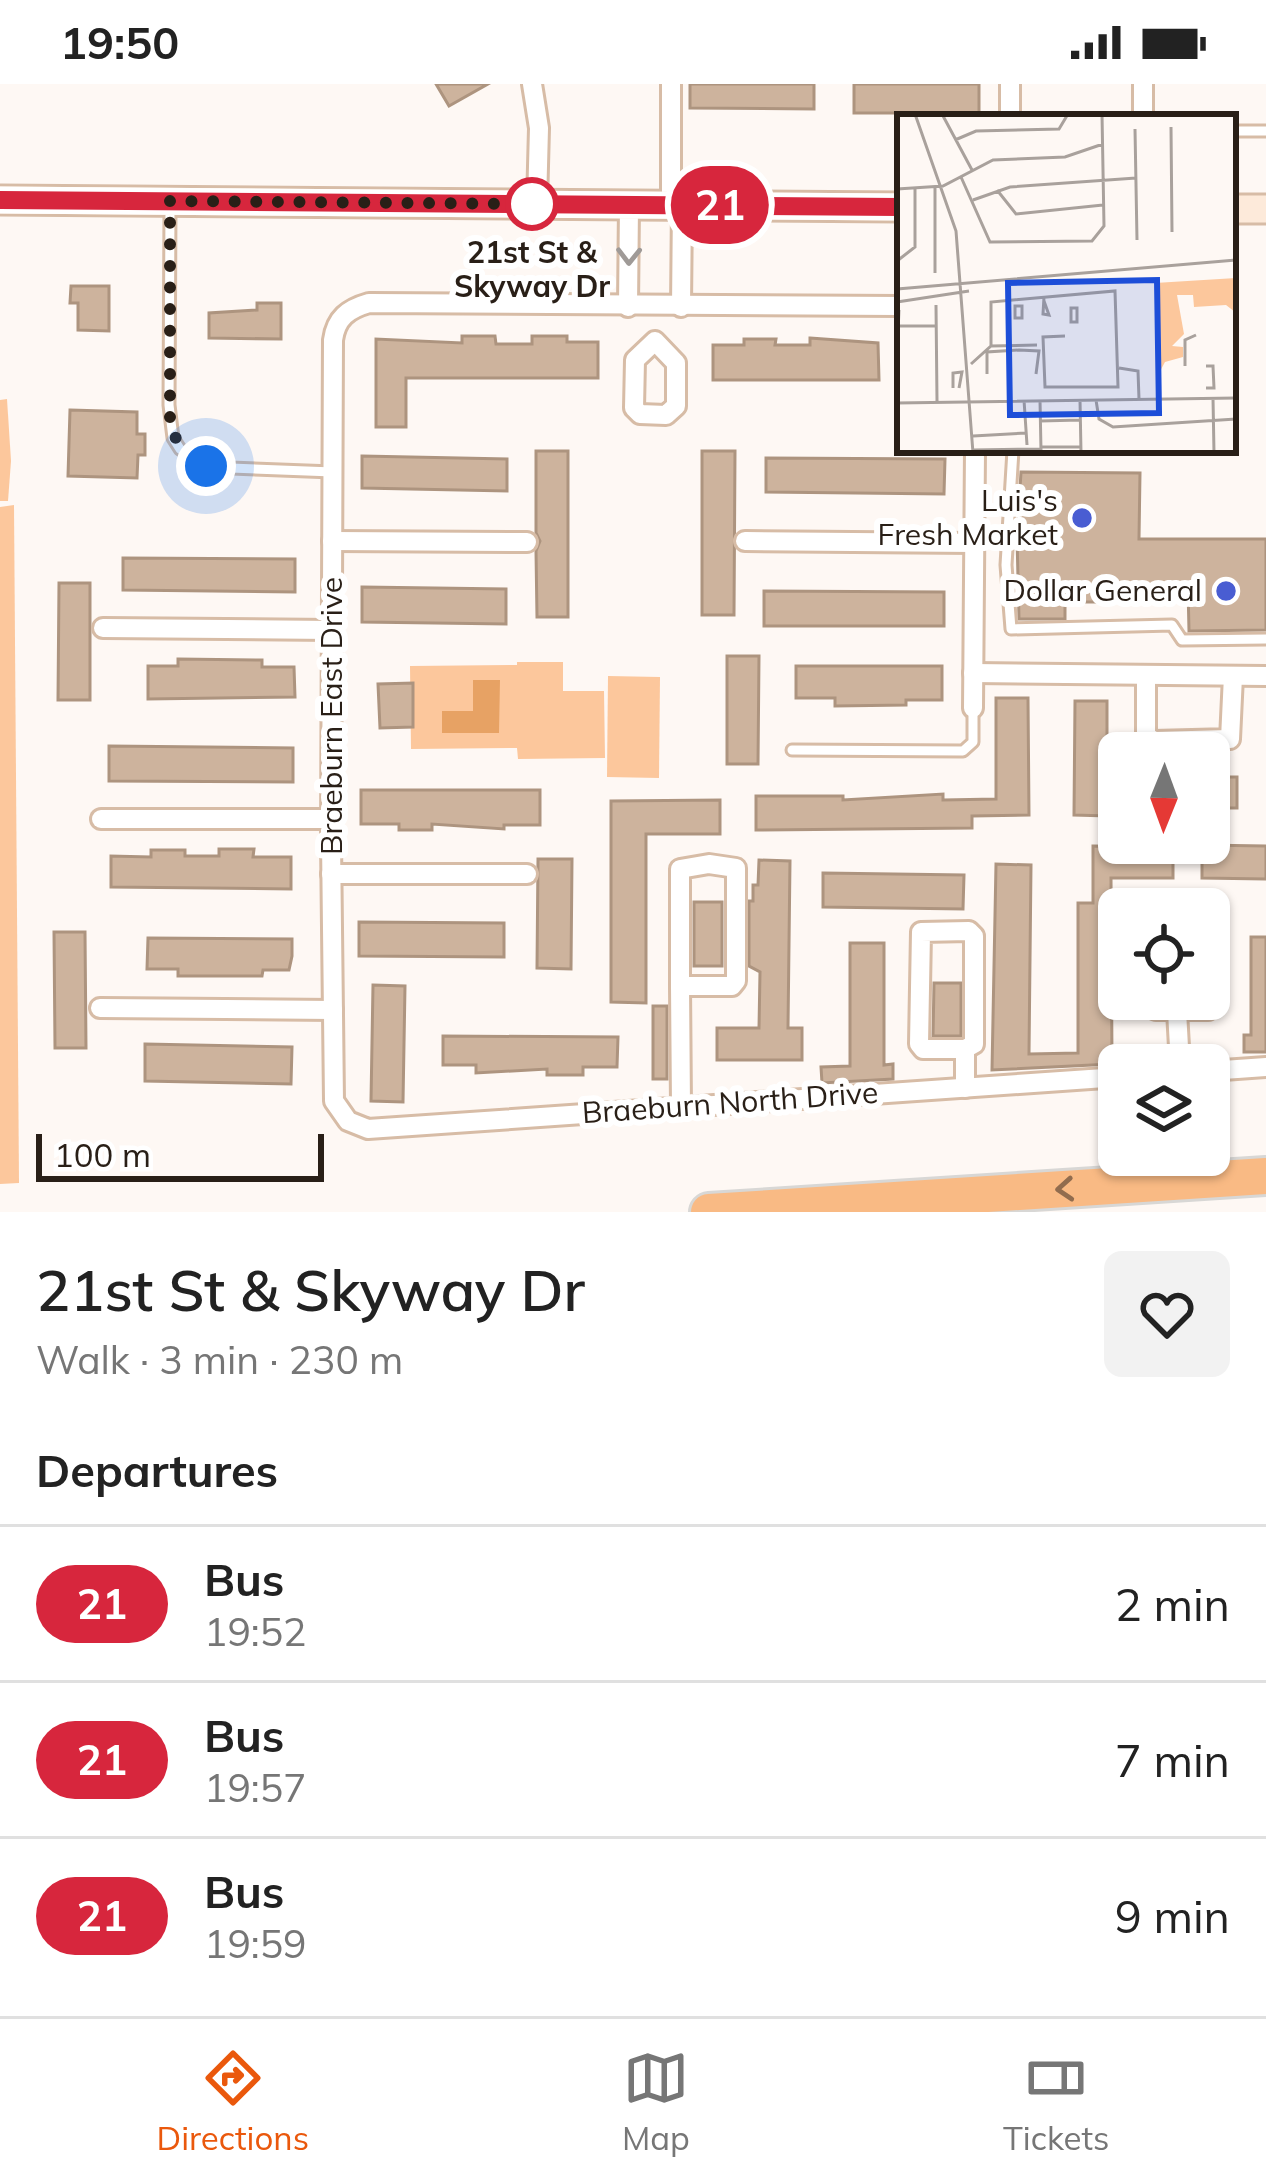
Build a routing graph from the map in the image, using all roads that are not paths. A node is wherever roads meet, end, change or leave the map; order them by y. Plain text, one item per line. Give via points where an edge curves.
1 (532, 84) edge
2 (671, 84) edge
3 (0, 200) edge
4 (170, 201) junction
5 (537, 204) junction
6 (629, 205) junction
7 (676, 205) junction
8 (897, 207) edge
9 (897, 306) edge
10 (628, 307) junction
11 (655, 307) junction
12 (681, 307) junction
13 (655, 340) dead end
14 (975, 453) edge
15 (1013, 453) edge
16 (332, 472) junction
17 (332, 541) junction
18 (745, 541) dead end
19 (527, 542) dead end
20 (974, 543) junction
21 (103, 628) dead end
22 (332, 630) junction
23 (1266, 639) edge
24 (974, 673) junction
25 (1146, 675) junction
26 (1233, 676) junction
27 (1266, 676) edge
28 (974, 708) joint
29 (792, 750) dead end
30 (101, 819) dead end
31 (331, 819) junction
32 (331, 874) junction
33 (527, 874) dead end
34 (680, 986) junction
35 (100, 1008) dead end
36 (332, 1010) junction
37 (927, 1049) junction
38 (965, 1049) junction
39 (1266, 1066) edge
40 (1230, 1069) edge
41 (1098, 1078) edge
42 (965, 1088) junction
43 (926, 1091) junction
44 (681, 1106) junction
45 (345, 1118) joint
46 (1266, 1176) edge
47 (709, 1212) edge

1 - 5 street
2 - 7 street
3 - 4 main road
4 - 5 main road
4 - 16 lane via 173,438 191,458 221,470
5 - 6 main road
6 - 7 main road
6 -> 10 street
7 - 8 main road
7 - 12 street
9 - 12 street
10 - 11 street
10 - 16 street, Braeburn East Drive via 356,306 333,340
11 - 12 street
11 - 13 street
14 - 20 street
15 - 23 lane via 1011,629 1172,625 1182,640
16 - 17 street, Braeburn East Drive
17 - 19 street
17 - 22 street, Braeburn East Drive
18 - 20 street
20 - 24 street
21 - 22 street
22 - 31 street, Braeburn East Drive
24 - 25 street
24 - 28 street
25 - 26 street
25 - 26 street via 1146,736 1154,742 1231,739
26 - 27 street
28 - 29 lane via 973,742 963,751
30 - 31 street
31 - 32 street, Braeburn East Drive
32 - 33 street
32 - 36 street, Braeburn East Drive
34 - 34 street via 680,869 730,865 736,981
34 - 44 street
35 - 36 street
36 - 45 street, Braeburn East Drive via 334,1101
37 - 38 street
37 - 38 street via 919,1043 918,938 969,931 974,1044
37 - 43 street
38 - 42 street
39 - 40 street
41 - 42 street, Braeburn North Drive
42 - 43 street, Braeburn North Drive
43 - 44 street, Braeburn North Drive
44 - 45 street, Braeburn North Drive via 368,1129
46 -> 47 highway

